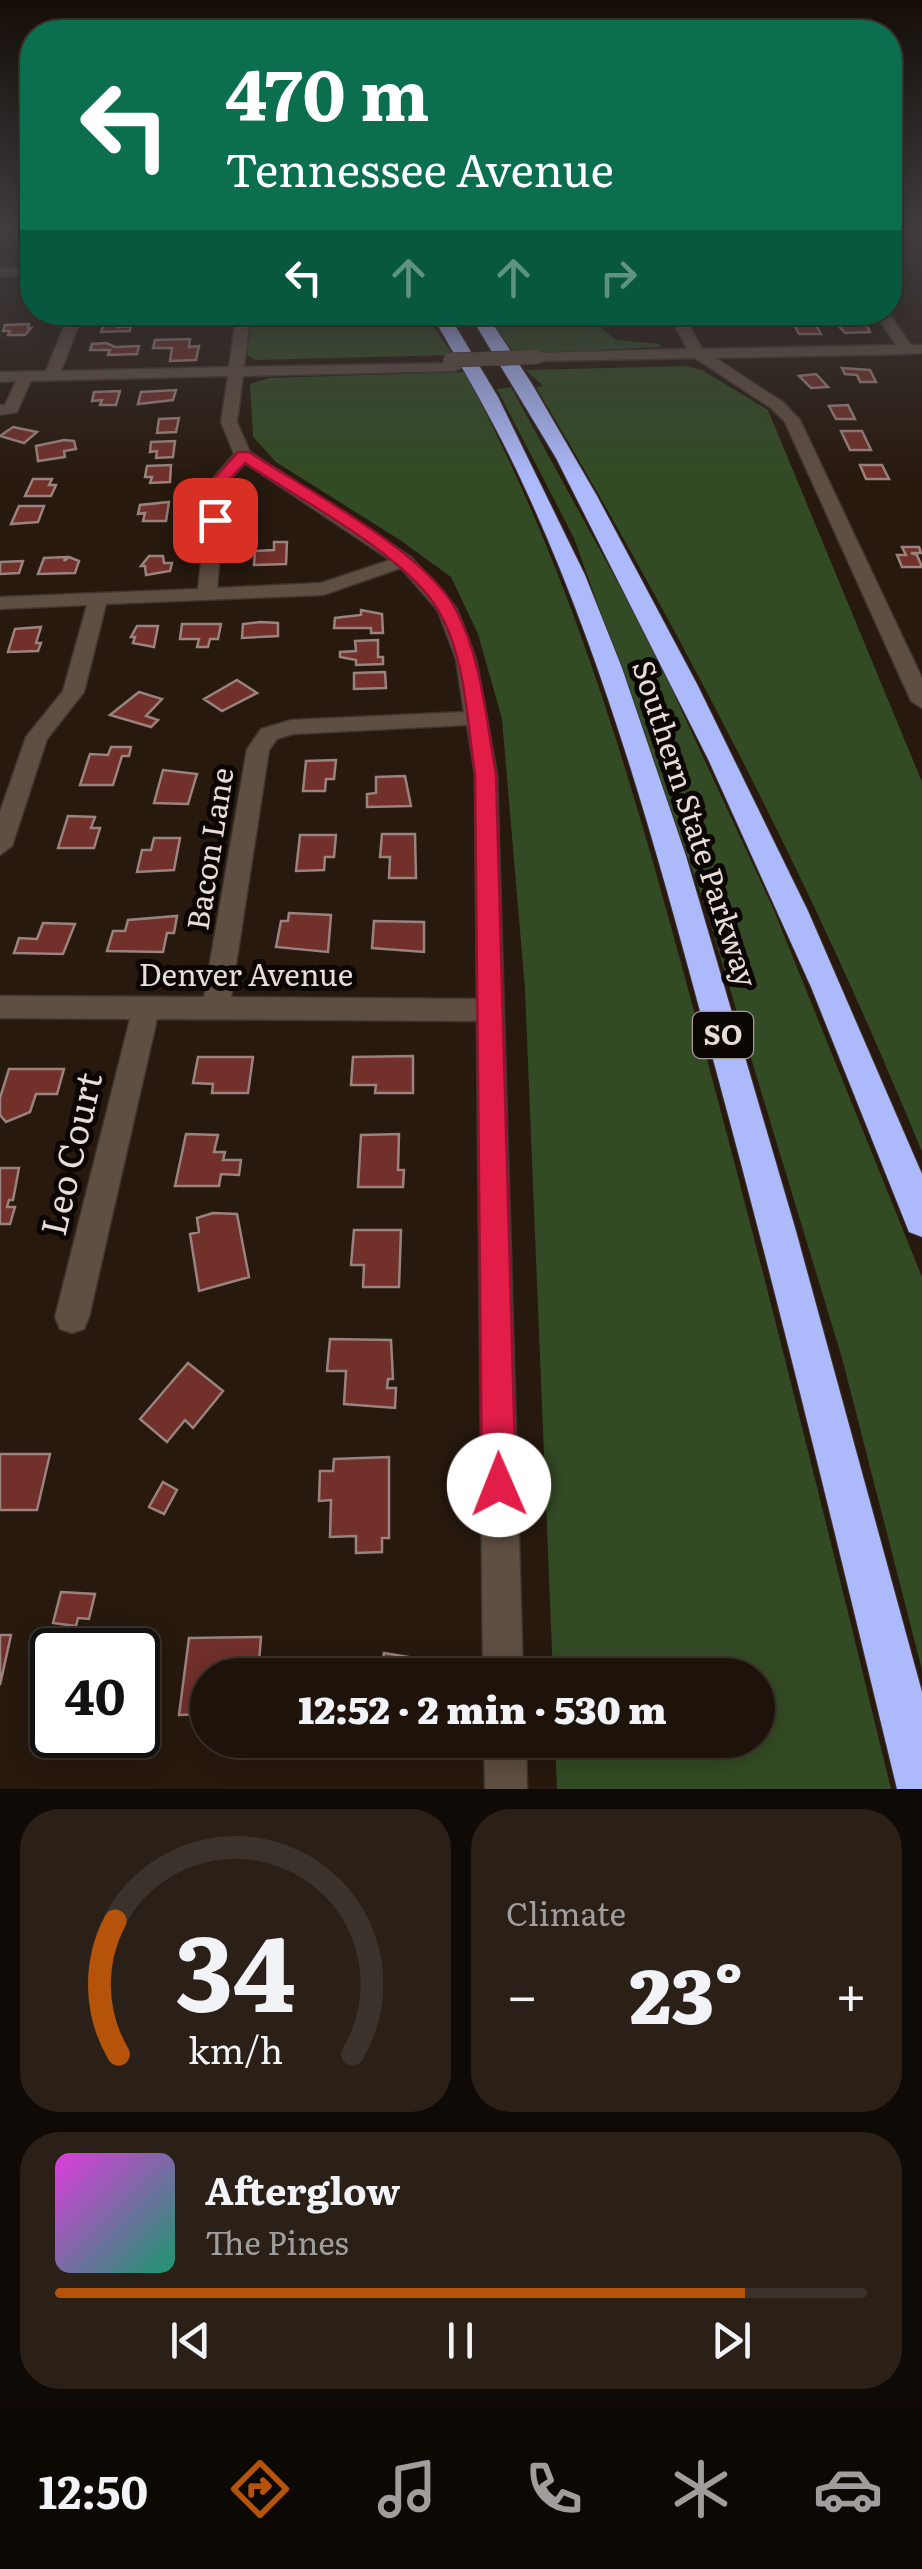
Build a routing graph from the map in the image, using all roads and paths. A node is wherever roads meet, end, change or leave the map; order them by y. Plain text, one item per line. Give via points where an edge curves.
1 (72, 325) edge
2 (242, 325) edge
3 (446, 325) edge
4 (484, 325) edge
5 (682, 325) edge
6 (893, 325) edge
7 (914, 349) edge
8 (700, 356) junction
9 (234, 370) junction
10 (52, 376) junction
11 (25, 377) junction
12 (0, 378) edge
13 (0, 410) edge
14 (244, 455) junction
15 (404, 561) junction
16 (208, 594) junction
17 (98, 599) junction
18 (0, 602) edge
19 (922, 700) edge
20 (478, 718) junction
21 (0, 846) edge
22 (216, 1007) junction
23 (0, 1008) edge
24 (146, 1008) junction
25 (492, 1010) junction
26 (922, 1220) edge
27 (72, 1318) dead end
28 (503, 1658) edge
29 (505, 1758) edge
30 (506, 1789) edge
31 (922, 1789) edge

1 - 10 street
2 - 9 street
3 - 31 highway, Southern State Parkway / SO via 532,478 653,798 776,1224
4 - 26 highway, Southern State Parkway via 606,534 738,791
5 - 8 street
6 - 7 street
7 - 8 street
8 - 9 street, bridge
8 - 19 street via 792,420
9 - 10 street
9 - 14 street via 229,422
10 - 11 street
11 - 12 street
11 - 13 street via 11,409
14 - 15 street
14 - 16 street via 218,482
15 - 16 street via 324,589
15 - 20 street via 447,609
16 - 17 street
17 - 18 street
17 - 21 street via 73,692 37,737
20 - 22 street, Bacon Lane via 291,727 269,734 258,749
20 - 25 street via 486,774
22 - 24 street, Denver Avenue
22 - 25 street, Denver Avenue
23 - 24 street, Denver Avenue
24 - 27 street, Leo Court
25 - 28 street
29 - 30 street

